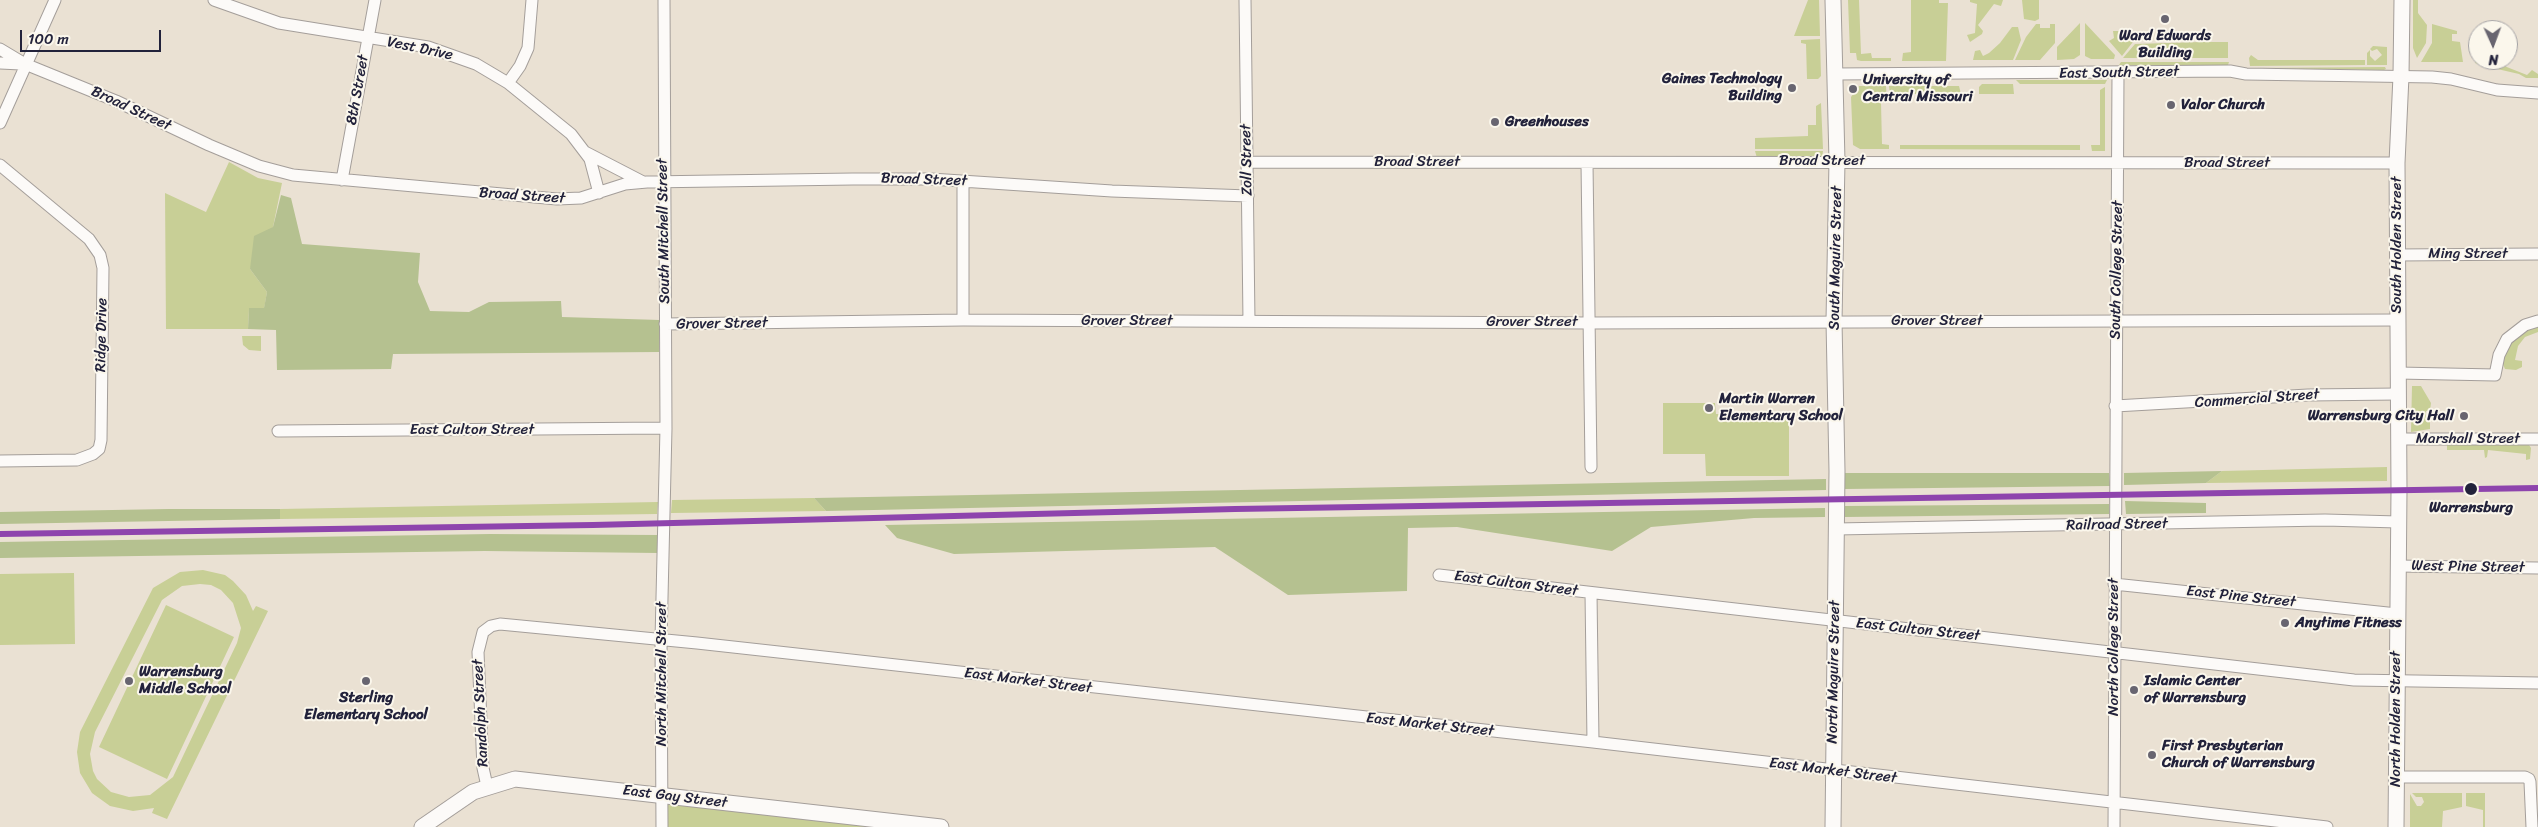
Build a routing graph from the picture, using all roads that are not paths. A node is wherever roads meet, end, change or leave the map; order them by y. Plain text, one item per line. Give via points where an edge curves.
1 (55, 0) edge
2 (214, 0) edge
3 (375, 0) edge
4 (532, 0) edge
5 (664, 0) edge
6 (1245, 0) edge
7 (1833, 0) edge
8 (2402, 0) edge
9 (234, 4) edge
10 (367, 38) junction
11 (0, 50) edge
12 (0, 63) edge
13 (25, 64) junction
14 (2118, 73) junction
15 (1836, 74) junction
16 (2402, 76) junction
17 (508, 83) junction
18 (2538, 93) edge
19 (0, 123) edge
20 (585, 152) junction
21 (1837, 161) junction
22 (1247, 162) junction
23 (1588, 163) junction
24 (2397, 163) junction
25 (2118, 164) junction
26 (0, 165) edge
27 (342, 180) junction
28 (663, 181) junction
29 (963, 181) junction
30 (643, 182) junction
31 (599, 193) junction
32 (1248, 196) junction
33 (2538, 254) edge
34 (2397, 255) junction
35 (963, 320) junction
36 (2398, 320) junction
37 (1249, 321) junction
38 (1834, 321) junction
39 (2115, 321) junction
40 (2538, 321) edge
41 (1589, 323) junction
42 (665, 324) junction
43 (2398, 373) junction
44 (2398, 394) junction
45 (2115, 406) junction
46 (666, 428) junction
47 (278, 431) dead end
48 (2398, 439) junction
49 (2538, 439) edge
50 (0, 461) edge
51 (1591, 466) dead end
52 (2116, 467) joint
53 (2399, 490) joint
54 (664, 522) joint
55 (2398, 522) junction
56 (1836, 523) junction
57 (2116, 525) junction
58 (2398, 566) junction
59 (2538, 568) edge
60 (1439, 575) dead end
61 (2114, 584) junction
62 (1591, 593) junction
63 (2397, 614) junction
64 (1834, 620) junction
65 (534, 628) joint
66 (661, 640) junction
67 (2114, 652) junction
68 (2397, 682) junction
69 (2538, 683) edge
70 (1593, 742) junction
71 (1833, 771) junction
72 (2396, 777) junction
73 (487, 786) junction
74 (662, 796) junction
75 (2114, 804) junction
76 (890, 825) edge
77 (422, 827) edge
78 (662, 827) edge
79 (941, 827) edge
80 (1833, 827) edge
81 (2114, 827) edge
82 (2327, 827) edge
83 (2396, 827) edge
84 (2532, 827) edge

1 - 13 street
2 - 9 street, Vest Drive
3 - 10 street, 8th Street
4 - 17 street via 528,48
5 - 28 street, South Mitchell Street
6 - 22 street, Zoll Street
7 - 15 main road, South Maguire Street
8 - 16 main road, South Holden Street
9 - 10 street, Vest Drive via 279,23
10 - 17 street, Vest Drive via 428,47 459,56
10 - 27 street, 8th Street
11 - 13 street, Broad Street
12 - 13 street
13 - 19 street
13 - 27 street, Broad Street via 260,166 293,175
14 - 15 street, East South Street
14 - 16 street, East South Street via 2230,71 2246,74
14 - 25 street, South College Street
15 - 21 main road, South Maguire Street
16 - 18 street, East South Street via 2451,78 2497,90
16 - 24 main road, South Holden Street
17 - 20 street, Vest Drive via 571,134
20 - 30 street
20 - 31 street, Vest Drive
21 - 23 street, Broad Street
21 - 25 street, Broad Street
21 - 38 main road, South Maguire Street
22 - 23 street, Broad Street
22 - 32 street, Zoll Street
23 - 41 street
24 - 25 street, Broad Street
24 - 34 main road, South Holden Street
25 - 39 street, South College Street
26 - 50 street, Ridge Drive via 89,239 100,256 103,268 99,449 77,460
27 - 31 street, Broad Street via 557,199
28 - 29 street, Broad Street
28 - 30 street, Broad Street
28 - 42 street, South Mitchell Street
29 - 32 street, Broad Street
29 - 35 street
30 - 31 street, Broad Street
32 - 37 street, Zoll Street
33 - 34 street, Ming Street
34 - 36 main road, South Holden Street
35 - 37 street, Grover Street
35 - 42 street, Grover Street
36 - 39 street, Grover Street
36 - 43 main road, South Holden Street
37 - 41 street, Grover Street
38 - 39 street, Grover Street
38 - 41 street, Grover Street
38 - 56 main road, South Maguire Street
39 - 45 street, South College Street
40 - 43 street via 2519,328 2507,339 2499,355 2495,375
41 - 51 street
42 - 46 street, South Mitchell Street
43 - 44 main road, South Holden Street
44 - 45 street, Commercial Street via 2308,394
44 - 48 main road, South Holden Street
45 - 52 street, South College Street
46 - 47 street, East Culton Street
46 - 54 street, South Mitchell Street
48 - 49 street, Marshall Street
48 - 53 main road, South Holden Street
52 - 57 street, North College Street
53 - 55 main road, North Holden Street
54 - 66 street, North Mitchell Street
55 - 57 street, Railroad Street via 2313,520
55 - 58 main road, North Holden Street
56 - 57 street, Railroad Street
56 - 64 main road, North Maguire Street
57 - 61 street, North College Street
58 - 59 street, West Pine Street
58 - 63 main road, North Holden Street
60 - 62 street, East Culton Street
61 - 63 street, East Pine Street
61 - 67 street, North College Street
62 - 64 street, East Culton Street
62 - 70 street
63 - 68 main road, North Holden Street
64 - 67 street, East Culton Street
64 - 71 main road, North Maguire Street
65 - 66 street, East Market Street
65 - 73 street, Randolph Street via 500,624 487,628 482,638 478,652 483,768
66 - 70 street, East Market Street
66 - 74 street, North Mitchell Street
67 - 68 street, East Culton Street via 2354,680
67 - 75 street, North College Street
68 - 69 street, East Culton Street
68 - 72 main road, North Holden Street
70 - 71 street, East Market Street
71 - 75 street, East Market Street
71 - 80 main road, North Maguire Street
72 - 83 main road, North Holden Street
72 - 84 street via 2529,779
73 - 74 main road, East Gay Street via 515,779
73 - 77 main road, East Gay Street via 463,798
74 - 76 main road, East Gay Street
74 - 78 street, North Mitchell Street
75 - 81 street, North College Street
75 - 82 street, East Market Street
76 - 79 main road, East Gay Street

